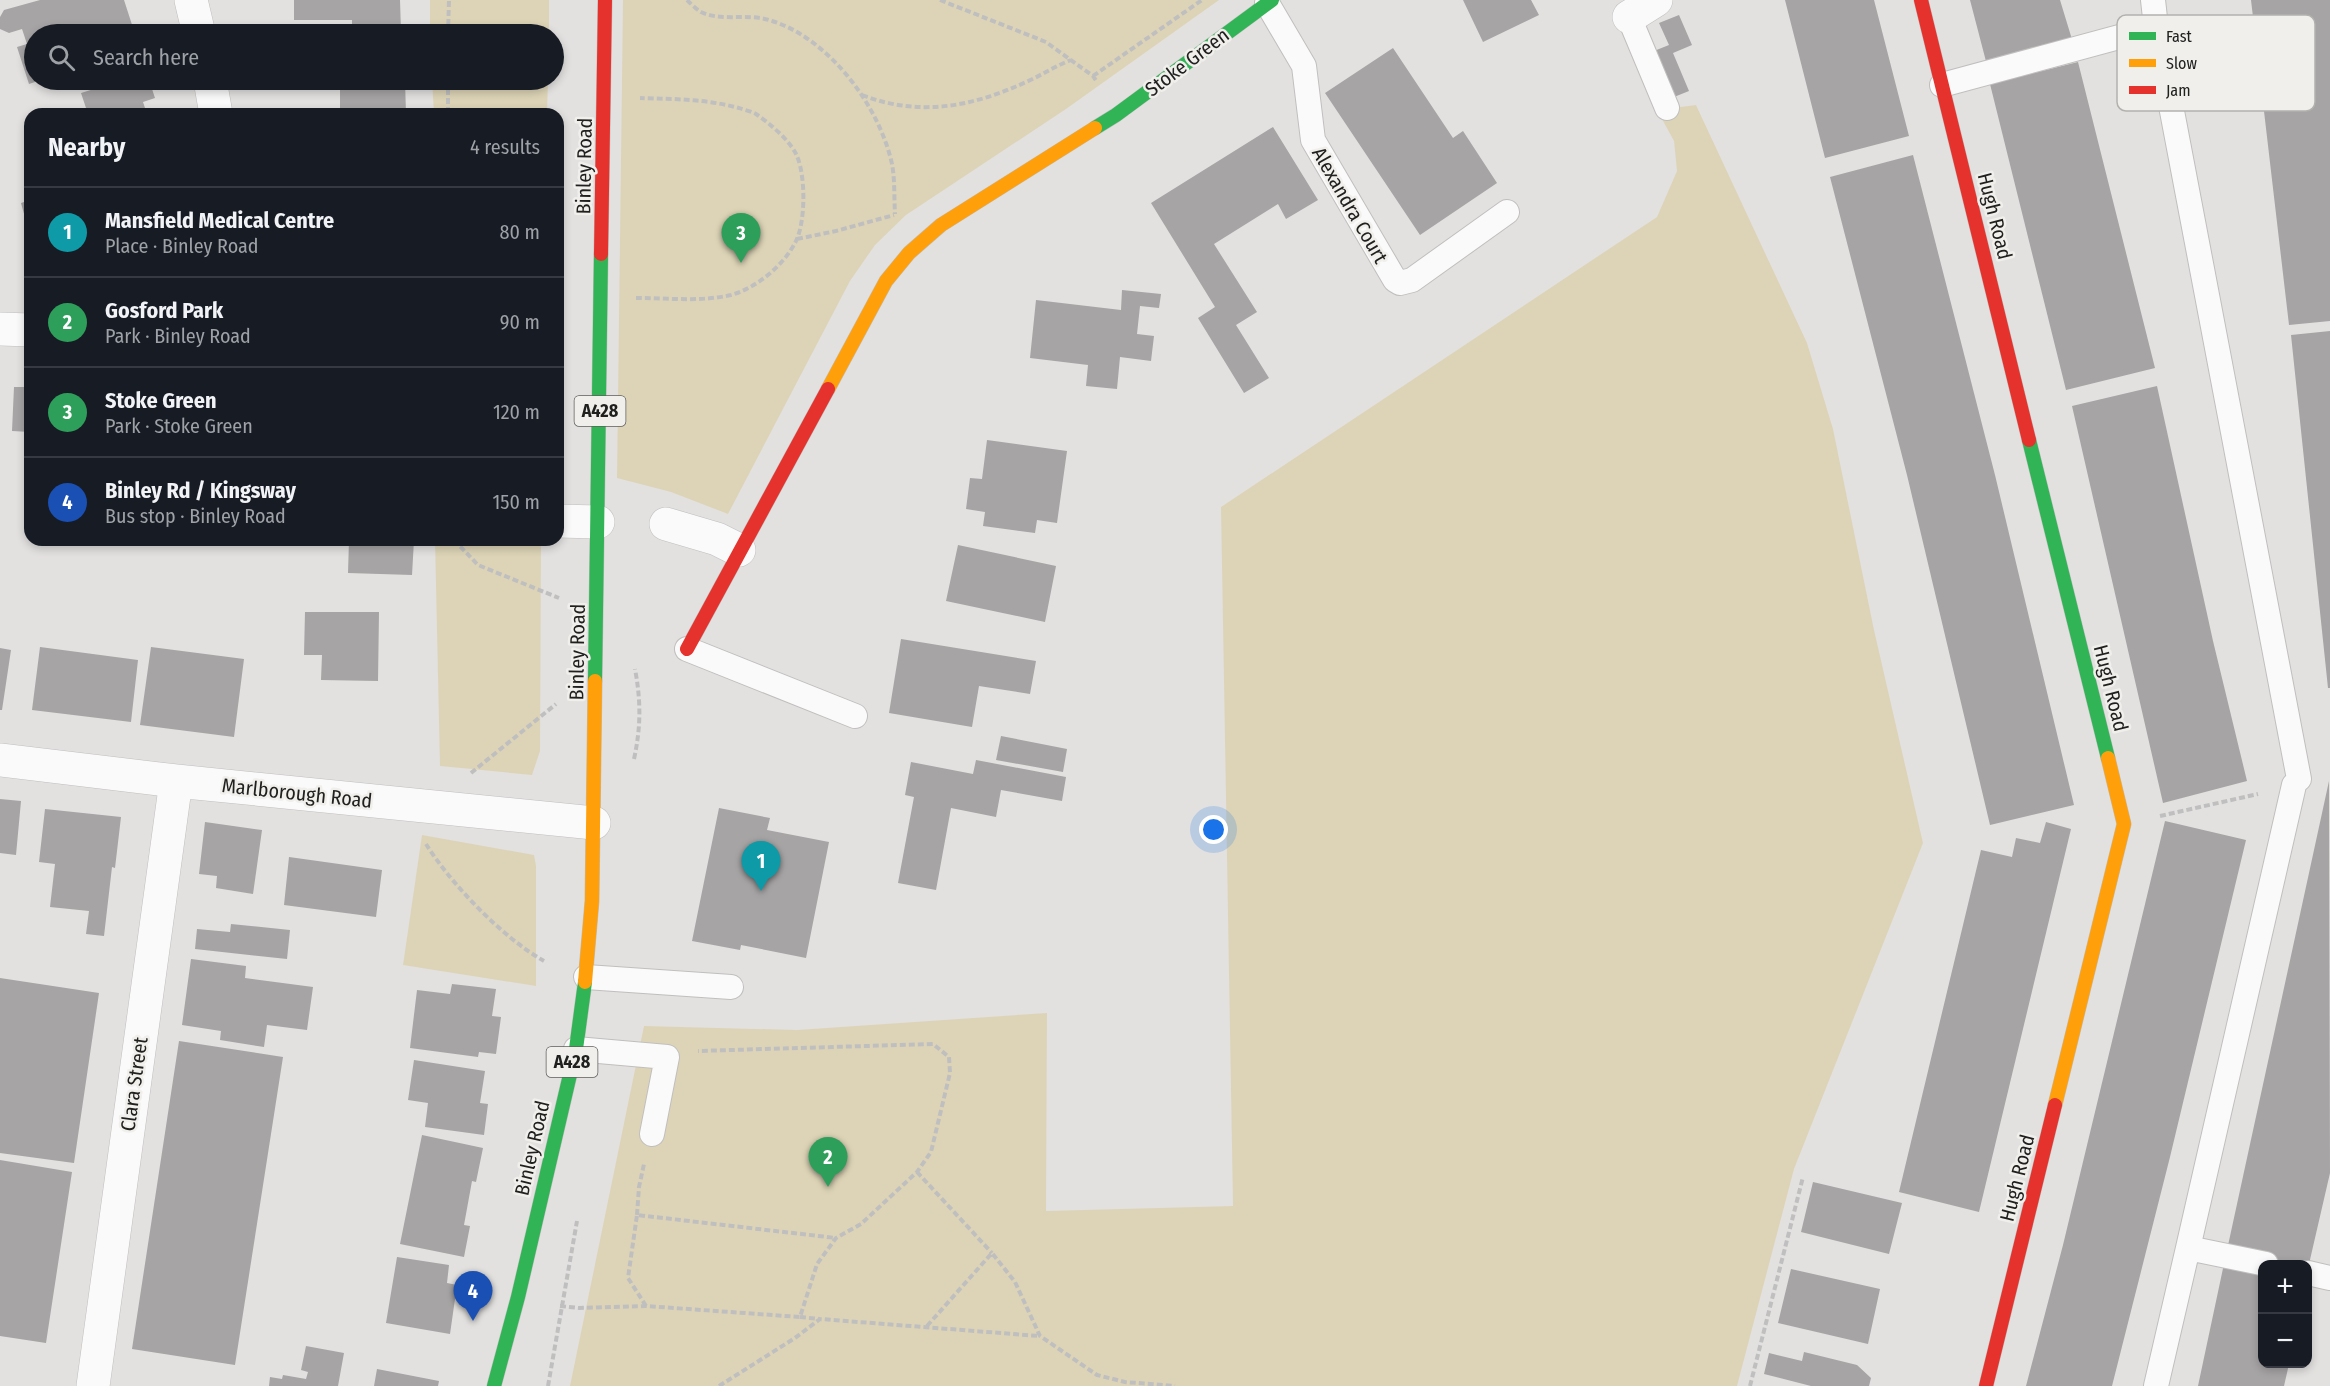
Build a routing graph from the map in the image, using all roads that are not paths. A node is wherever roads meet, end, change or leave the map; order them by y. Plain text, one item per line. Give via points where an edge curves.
1 (191, 0) edge
2 (605, 0) edge
3 (1656, 0) edge
4 (1921, 0) edge
5 (2153, 0) edge
6 (1269, 2) edge
7 (2155, 15) edge
8 (1629, 17) joint
9 (197, 24) edge
10 (2117, 38) edge
11 (1942, 85) junction
12 (212, 90) edge
13 (215, 108) edge
14 (1667, 108) dead end
15 (2172, 111) edge
16 (1507, 212) dead end
17 (0, 329) edge
18 (24, 330) edge
19 (564, 522) edge
20 (598, 522) junction
21 (666, 524) dead end
22 (739, 550) junction
23 (687, 649) joint
24 (855, 716) dead end
25 (0, 760) edge
26 (176, 781) junction
27 (594, 823) junction
28 (586, 976) junction
29 (731, 987) dead end
30 (576, 1049) junction
31 (652, 1134) road end
32 (2188, 1248) junction
33 (2258, 1262) edge
34 (2312, 1274) edge
35 (2330, 1278) edge
36 (518, 1297) junction
37 (515, 1364) dead end
38 (93, 1386) edge
39 (494, 1386) edge
40 (1986, 1386) edge
41 (2156, 1386) edge

1 - 9 street
2 - 20 street, Binley Road / A428
3 - 8 street
4 - 11 street, Hugh Road
5 - 7 lane
6 - 16 lane, Alexandra Court via 1304,66 1313,140 1395,280 1412,280
6 - 22 street, Stoke Green via 1116,115 941,225 909,253 886,281
8 - 14 lane
10 - 11 lane
11 - 40 street, Hugh Road via 2124,824
12 - 13 street
15 - 32 lane via 2296,782
17 - 18 street
19 - 20 street
20 - 27 street, Binley Road / A428
21 - 22 street
22 - 23 street, Stoke Green
23 - 24 lane
25 - 26 street, Marlborough Road
26 - 27 street, Marlborough Road
26 - 38 street, Clara Street
27 - 28 street, Binley Road / A428
28 - 29 lane
28 - 30 street, Binley Road / A428
30 - 31 lane via 667,1057
30 - 36 street, Binley Road / A428
32 - 33 lane
32 - 41 lane
34 - 35 lane
36 - 37 street, Binley Road / A428
36 - 39 street, Binley Road / A428

